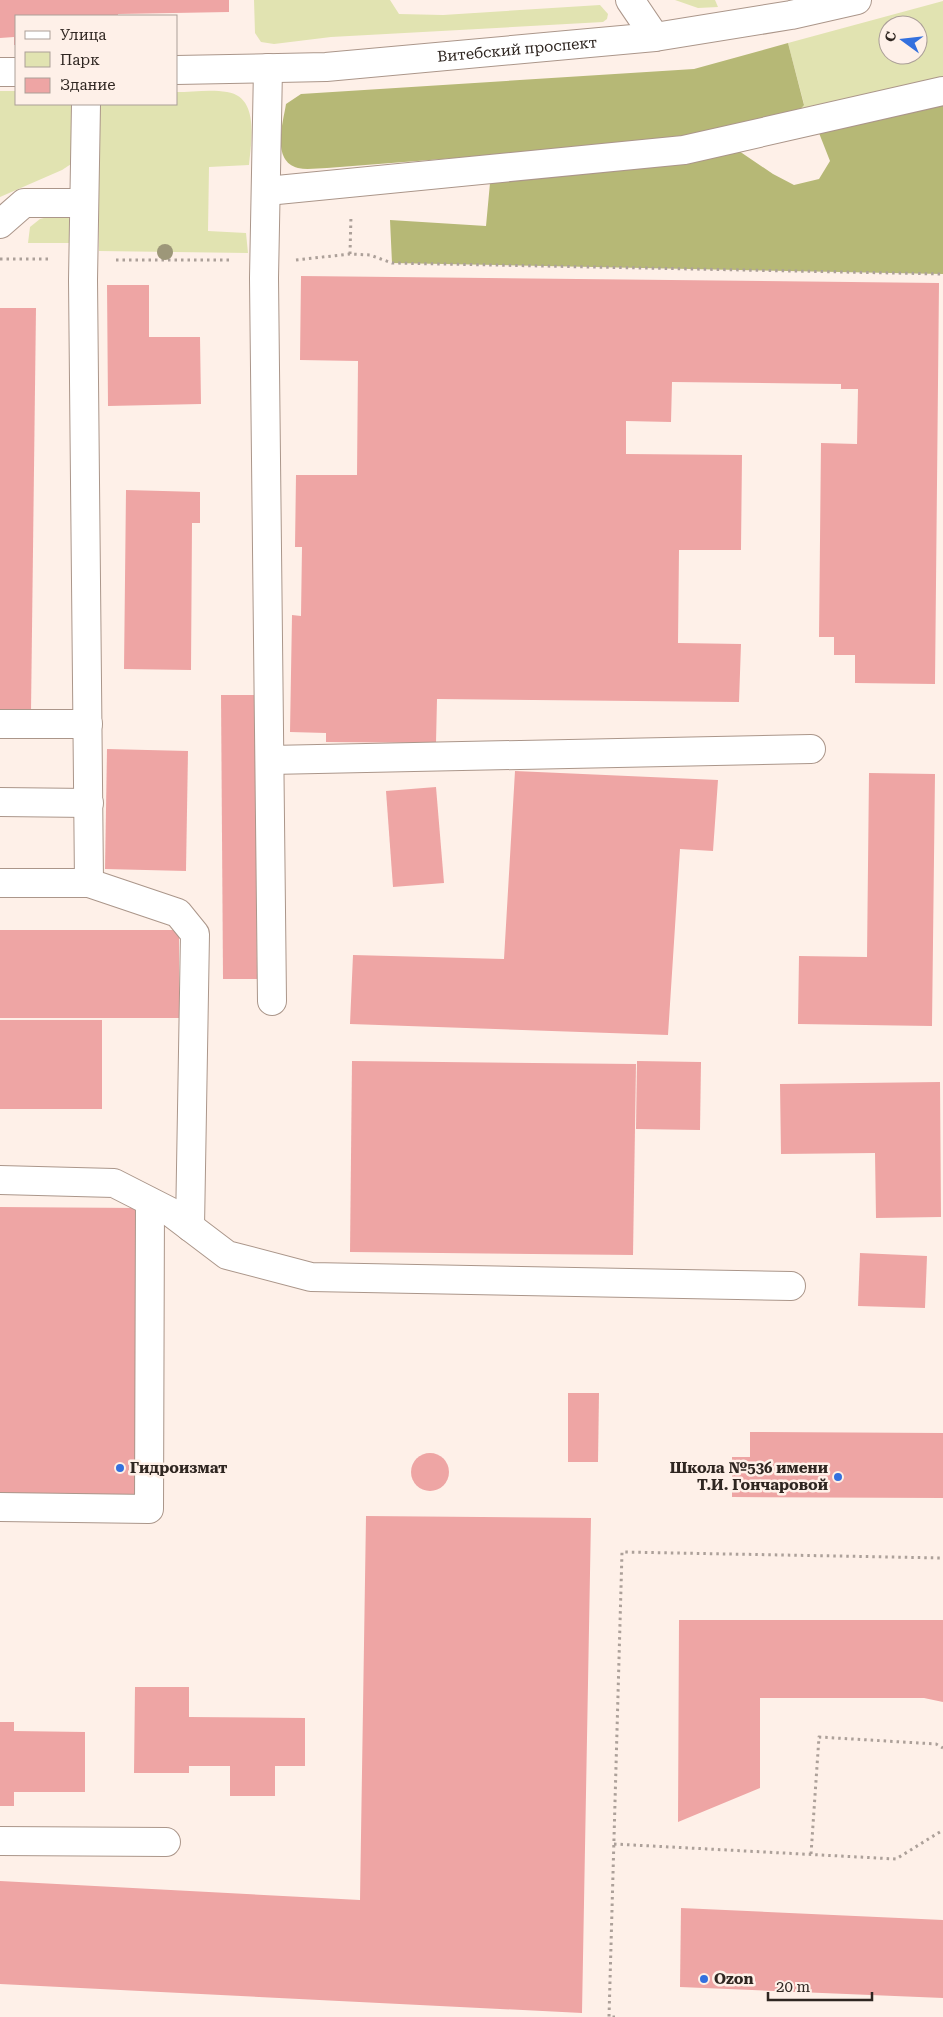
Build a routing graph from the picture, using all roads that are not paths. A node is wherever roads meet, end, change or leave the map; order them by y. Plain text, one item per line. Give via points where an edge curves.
1 (630, 0) edge
2 (857, 0) edge
3 (655, 37) junction
4 (268, 68) junction
5 (178, 70) edge
6 (0, 72) edge
7 (15, 72) edge
8 (943, 91) edge
9 (86, 105) edge
10 (267, 191) junction
11 (84, 203) junction
12 (0, 224) edge
13 (0, 724) edge
14 (88, 724) junction
15 (811, 750) dead end
16 (270, 760) junction
17 (0, 802) edge
18 (88, 803) junction
19 (0, 883) edge
20 (89, 883) junction
21 (272, 1001) dead end
22 (0, 1180) edge
23 (150, 1202) junction
24 (190, 1227) junction
25 (791, 1286) dead end
26 (0, 1508) edge
27 (0, 1841) edge
28 (166, 1842) dead end

1 - 3 street
2 - 3 street, Витебский проспект via 791,15
3 - 4 street, Витебский проспект via 326,67
4 - 5 street, Витебский проспект
4 - 10 street
6 - 7 street
8 - 10 street via 684,150
9 - 11 street
10 - 16 street via 264,278
11 - 12 street via 24,203
11 - 14 street
13 - 14 street
14 - 18 street
15 - 16 street
16 - 21 street
17 - 18 street
18 - 20 street
19 - 20 street
20 - 24 street via 178,913 195,934
22 - 23 street via 114,1183
23 - 24 street
23 - 26 street via 149,1509
24 - 25 street via 227,1255 311,1277
27 - 28 street

